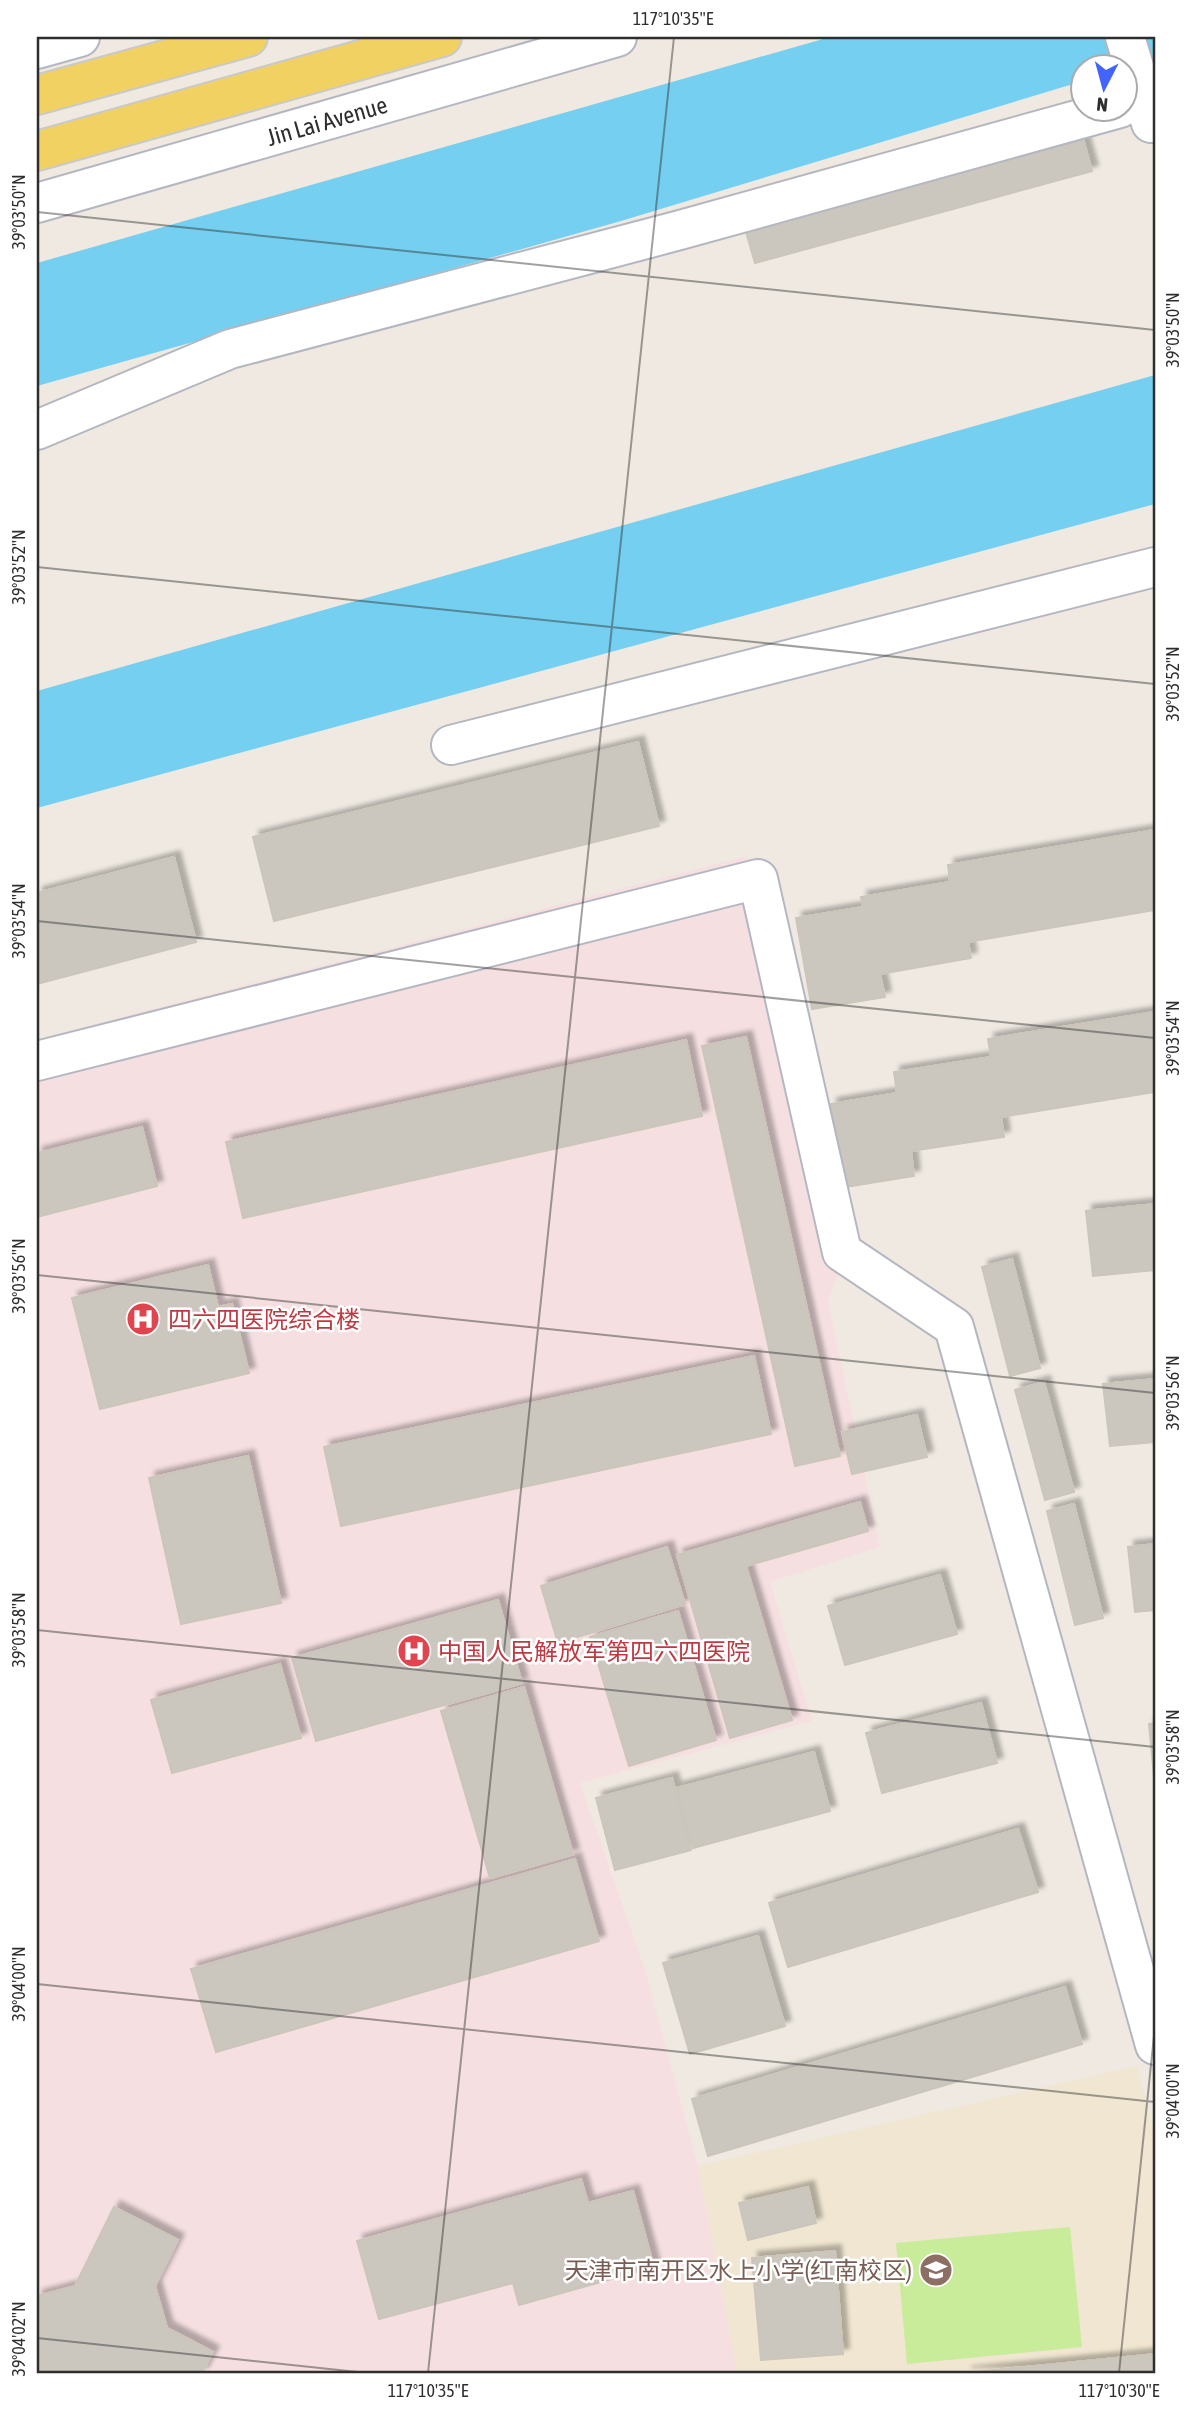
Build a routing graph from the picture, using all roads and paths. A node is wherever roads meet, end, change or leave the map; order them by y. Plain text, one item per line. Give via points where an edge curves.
1 (80, 37) edge
2 (248, 37) edge
3 (442, 37) edge
4 (617, 37) edge
5 (37, 49) edge
6 (37, 95) edge
7 (1074, 122) edge
8 (37, 151) edge
9 (37, 202) edge
10 (37, 430) edge
11 (1155, 567) edge
12 (452, 745) dead end
13 (37, 1061) edge
14 (1155, 2045) edge

1 - 5 street
2 - 6 main road
3 - 8 main road
4 - 9 street, Jin Lai Avenue
7 - 10 street via 230,349
11 - 12 street
13 - 14 street via 758,879 842,1252 954,1327

